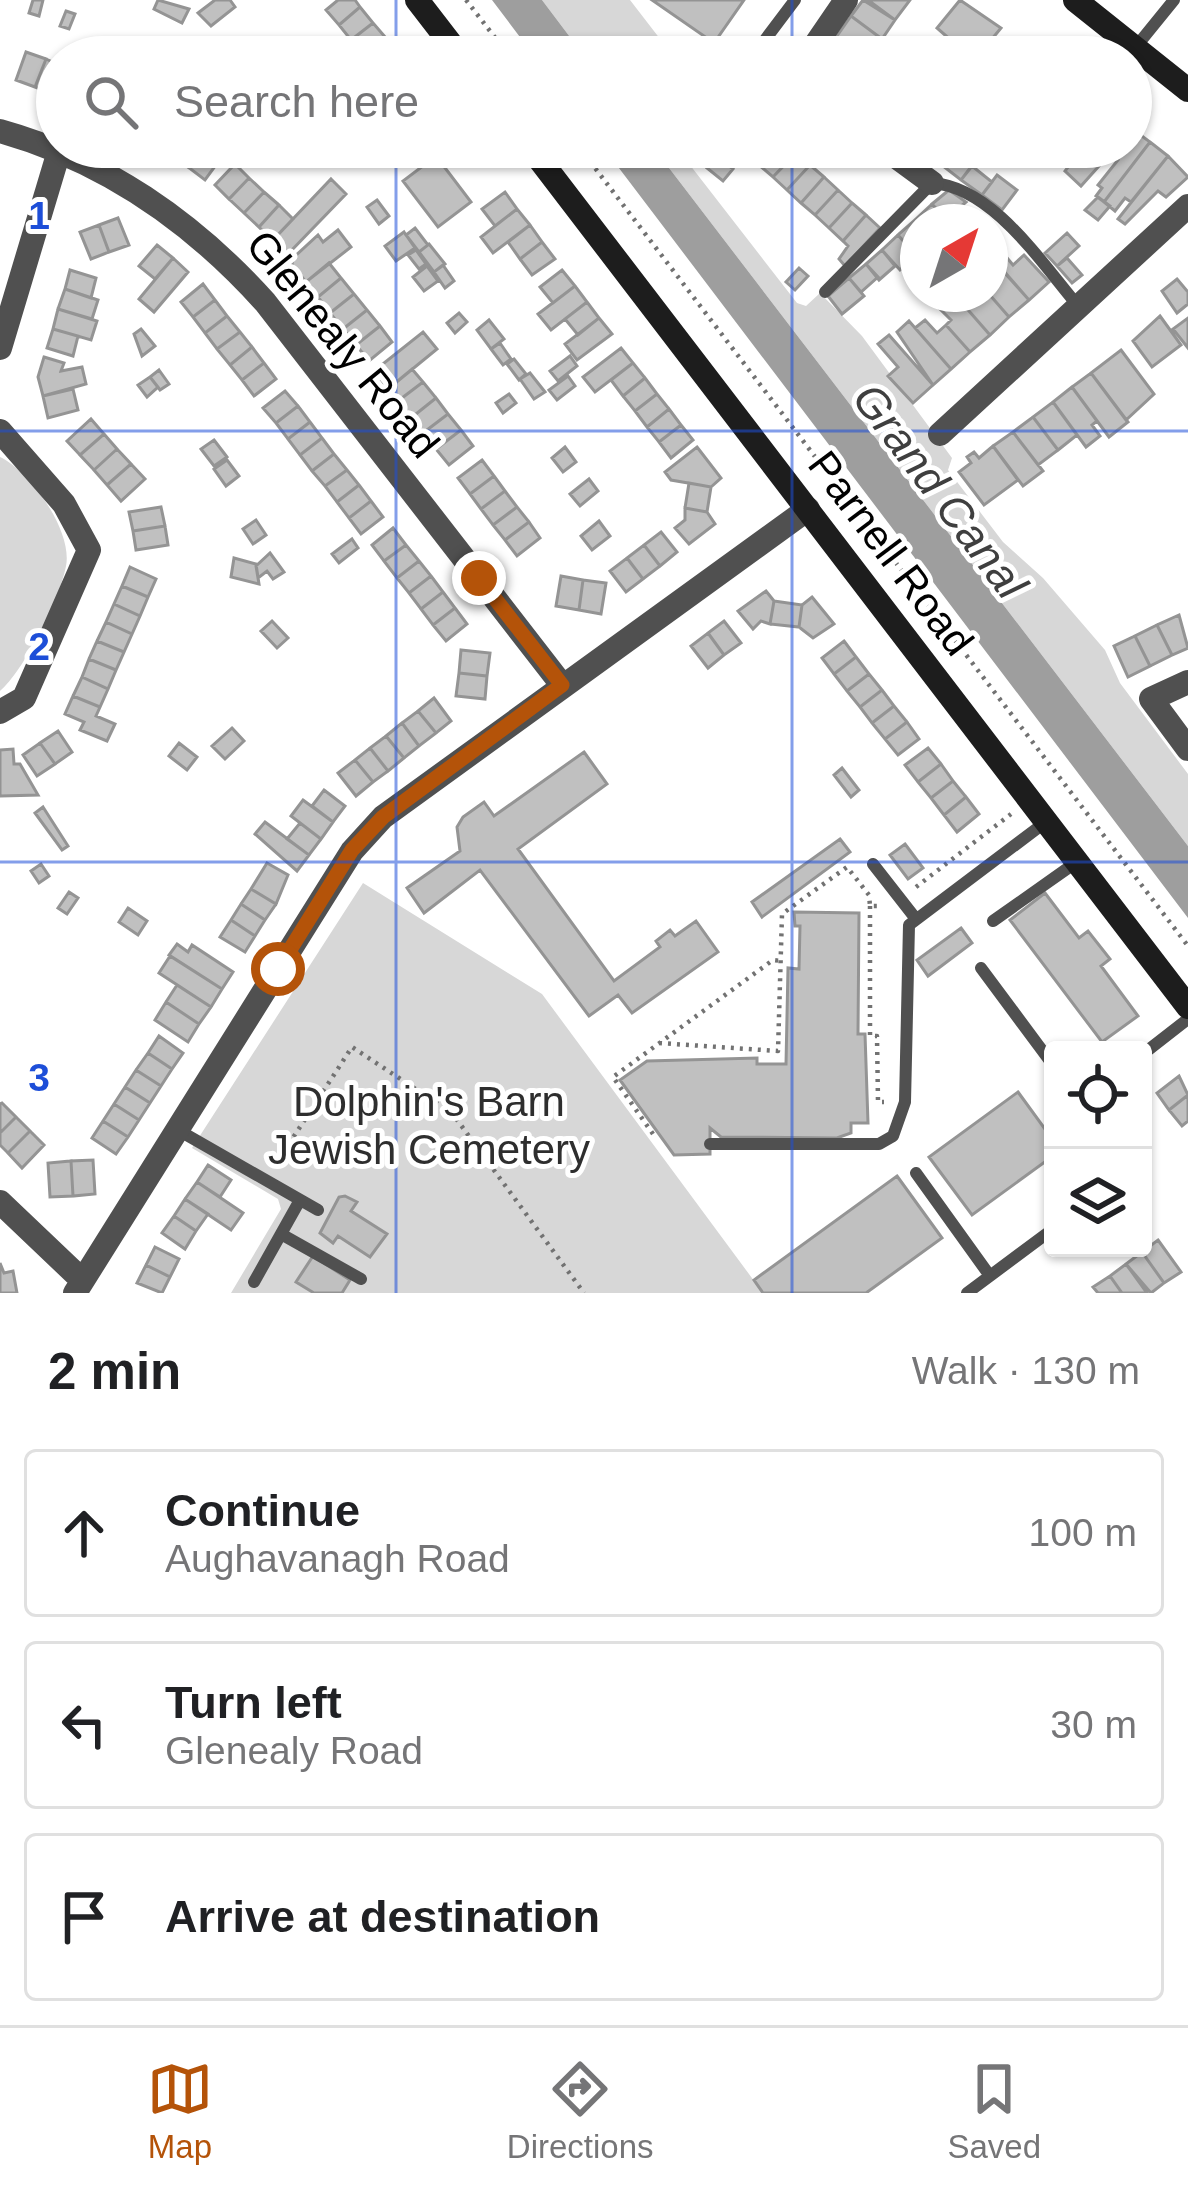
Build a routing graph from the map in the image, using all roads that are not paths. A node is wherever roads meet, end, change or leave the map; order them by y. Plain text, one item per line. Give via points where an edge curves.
1 (417, 0) edge
2 (796, 0) edge
3 (846, 0) edge
4 (1075, 0) edge
5 (1174, 0) edge
6 (445, 36) edge
7 (768, 36) edge
8 (821, 36) edge
9 (1120, 36) edge
10 (1145, 36) edge
11 (1152, 61) edge
12 (1188, 90) edge
13 (0, 131) edge
14 (36, 141) edge
15 (54, 168) edge
16 (91, 168) edge
17 (546, 168) edge
18 (912, 168) edge
19 (932, 183) junction
20 (1188, 206) edge
21 (824, 292) dead end
22 (1080, 308) junction
23 (0, 348) edge
24 (0, 431) edge
25 (940, 434) dead end
26 (808, 509) junction
27 (1188, 682) edge
28 (562, 685) junction
29 (0, 712) edge
30 (1188, 749) edge
31 (1047, 821) junction
32 (1078, 861) junction
33 (873, 865) dead end
34 (916, 919) junction
35 (994, 921) dead end
36 (981, 968) dead end
37 (1188, 1007) edge
38 (1188, 1019) edge
39 (1152, 1047) edge
40 (1044, 1053) edge
41 (177, 1130) junction
42 (710, 1144) dead end
43 (916, 1173) dead end
44 (300, 1200) junction
45 (0, 1202) edge
46 (318, 1210) dead end
47 (281, 1234) junction
48 (1044, 1236) edge
49 (990, 1276) junction
50 (361, 1279) dead end
51 (254, 1282) dead end
52 (79, 1286) edge
53 (967, 1293) edge

1 - 6 main road
2 - 7 lane
3 - 8 street
4 - 9 main road
5 - 10 lane
11 - 12 main road
13 - 14 street, Glenealy Road
15 - 23 street
16 - 28 street, Glenealy Road via 215,247
17 - 26 main road, Parnell Road
18 - 19 street
19 - 21 lane
19 - 22 lane via 953,184 1006,224
20 - 22 street
22 - 25 street
24 - 29 street via 64,504 89,550 24,698
26 - 28 street
26 - 31 main road, Parnell Road
27 - 30 street via 1151,699
28 - 41 street via 383,817 352,850
31 - 32 main road, Parnell Road
31 - 34 lane
32 - 35 lane
32 - 37 main road, Parnell Road
33 - 34 lane
34 - 42 lane via 908,925 905,1102 893,1136 879,1144
36 - 40 lane
38 - 39 lane
41 - 44 lane
41 - 52 street
43 - 49 lane
44 - 46 lane
44 - 47 lane
45 - 52 street
47 - 50 lane
47 - 51 lane
48 - 49 lane
49 - 53 lane

